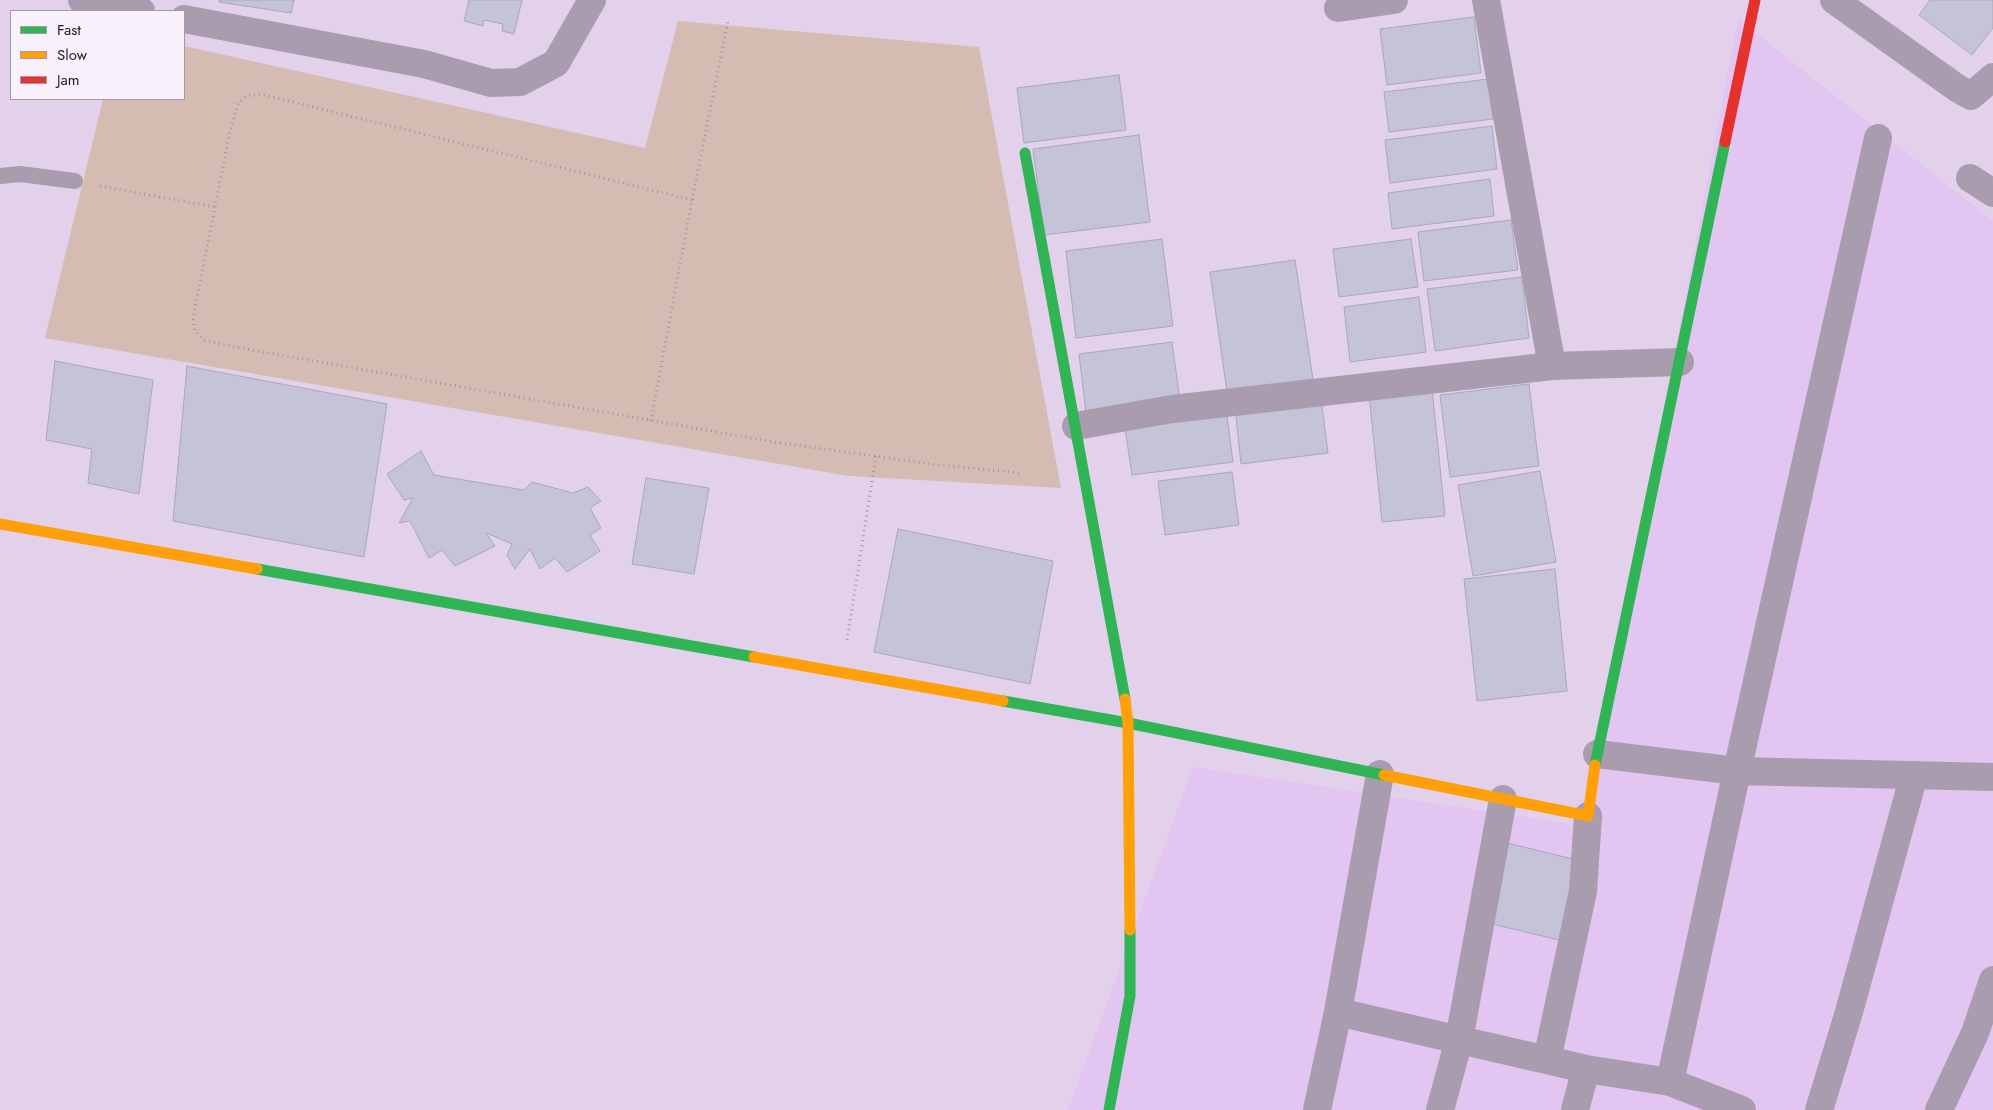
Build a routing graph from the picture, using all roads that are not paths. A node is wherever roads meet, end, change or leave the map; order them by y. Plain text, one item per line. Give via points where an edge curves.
1 (82, 0) edge
2 (592, 0) edge
3 (1394, 0) edge
4 (1486, 0) edge
5 (1755, 0) edge
6 (1834, 0) edge
7 (1338, 8) dead end
8 (136, 10) edge
9 (185, 19) edge
10 (1993, 77) edge
11 (1878, 138) dead end
12 (1025, 154) dead end
13 (0, 176) edge
14 (1970, 178) dead end
15 (74, 181) road end
16 (1993, 193) edge
17 (1680, 362) junction
18 (1552, 366) junction
19 (1076, 426) junction
20 (0, 524) edge
21 (1128, 724) junction
22 (1597, 754) junction
23 (1736, 771) junction
24 (1380, 774) junction
25 (1914, 775) junction
26 (1993, 777) edge
27 (1503, 799) junction
28 (1588, 816) junction
29 (1993, 980) edge
30 (1338, 1012) junction
31 (1459, 1040) junction
32 (1547, 1060) junction
33 (1586, 1069) junction
34 (1670, 1082) junction
35 (1109, 1110) edge
36 (1318, 1110) edge
37 (1440, 1110) edge
38 (1575, 1110) edge
39 (1742, 1110) edge
40 (1819, 1110) edge
41 (1939, 1110) edge

1 - 8 street
2 - 9 street via 556,63 520,82 491,83 424,64
3 - 7 street
4 - 18 street
5 - 17 street
6 - 10 street via 1971,96
11 - 23 street
12 - 19 street
13 - 15 lane via 20,174
14 - 16 street
17 - 18 street
17 - 22 street
18 - 19 street via 1172,409
19 - 21 street
20 - 21 street
21 - 24 street
21 - 35 street via 1130,996
22 - 23 street
22 - 28 street
23 - 25 street
23 - 34 street
24 - 27 street
24 - 30 street
25 - 26 street
25 - 40 street
27 - 28 street
27 - 31 street
28 - 32 street via 1583,891
29 - 41 street via 1975,1033
30 - 31 street
30 - 36 street
31 - 32 street
31 - 37 street
32 - 33 street
33 - 34 street
33 - 38 street
34 - 39 street

